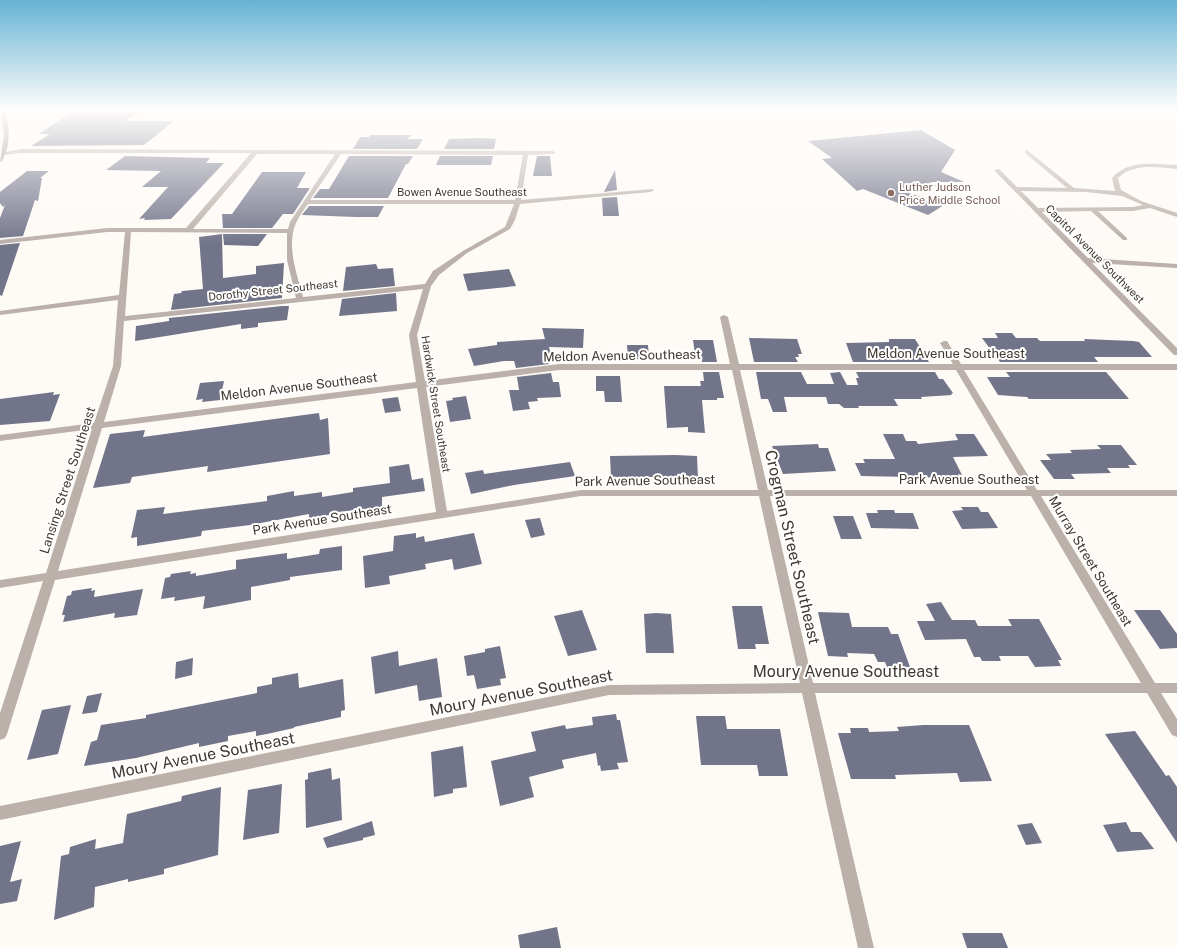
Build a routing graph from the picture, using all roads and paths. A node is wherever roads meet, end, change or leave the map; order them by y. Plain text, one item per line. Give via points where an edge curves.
1 (252, 155) edge
2 (337, 155) edge
3 (526, 155) edge
4 (1031, 155) edge
5 (1177, 167) edge
6 (996, 170) dead end
7 (1015, 189) junction
8 (1072, 189) junction
9 (651, 190) dead end
10 (1124, 194) junction
11 (306, 202) junction
12 (517, 202) junction
13 (1149, 206) junction
14 (1036, 210) junction
15 (1092, 210) junction
16 (1177, 215) edge
17 (129, 230) junction
18 (188, 230) junction
19 (289, 231) junction
20 (1125, 239) dead end
21 (0, 242) edge
22 (1085, 260) junction
23 (1177, 266) edge
24 (427, 286) junction
25 (123, 297) junction
26 (300, 298) junction
27 (0, 313) edge
28 (724, 317) dead end
29 (121, 319) junction
30 (944, 344) dead end
31 (1177, 353) edge
32 (735, 366) junction
33 (959, 366) junction
34 (1177, 367) edge
35 (421, 384) junction
36 (100, 425) junction
37 (0, 438) edge
38 (764, 493) junction
39 (1035, 493) junction
40 (1177, 493) edge
41 (442, 514) junction
42 (51, 576) junction
43 (0, 584) edge
44 (807, 688) junction
45 (1152, 688) junction
46 (1177, 688) edge
47 (1177, 731) edge
48 (0, 734) edge
49 (0, 813) edge
50 (866, 948) edge

1 - 18 street
2 - 11 street
3 - 12 street, Hardwick Street Southeast
4 - 8 street
5 - 10 street via 1152,166 1123,170 1115,178 1118,191
6 - 7 street, Capitol Avenue Southwest
7 - 8 street
7 - 14 street, Capitol Avenue Southwest
8 - 10 street
9 - 12 street, Bowen Avenue Southeast
10 - 13 street
11 - 12 street, Bowen Avenue Southeast
11 - 19 street
12 - 24 street, Hardwick Street Southeast via 508,228 465,252 436,273
13 - 15 street
13 - 16 street
14 - 15 street
14 - 22 street, Capitol Avenue Southwest
15 - 20 street
17 - 18 street
17 - 21 street via 83,232
17 - 25 street, Lansing Street Southeast
18 - 19 street
19 - 26 street via 288,246
22 - 23 street
22 - 31 street, Capitol Avenue Southwest
24 - 26 street, Dorothy Street Southeast
24 - 35 street, Hardwick Street Southeast via 413,335
25 - 27 street
25 - 29 street, Lansing Street Southeast
26 - 29 street, Dorothy Street Southeast
28 - 32 street, Crogman Street Southeast
29 - 36 street, Lansing Street Southeast via 118,366
30 - 33 street, Murray Street Southeast
32 - 33 street, Meldon Avenue Southeast
32 - 35 street, Meldon Avenue Southeast via 560,367
32 - 38 street, Crogman Street Southeast
33 - 34 street, Meldon Avenue Southeast
33 - 39 street, Murray Street Southeast
35 - 36 street, Meldon Avenue Southeast
35 - 41 street, Hardwick Street Southeast
36 - 37 street, Meldon Avenue Southeast
36 - 42 street, Lansing Street Southeast
38 - 39 street, Park Avenue Southeast
38 - 41 street, Park Avenue Southeast via 581,493
38 - 44 street, Crogman Street Southeast
39 - 40 street, Park Avenue Southeast
39 - 45 street, Murray Street Southeast
41 - 42 street, Park Avenue Southeast
42 - 43 street, Park Avenue Southeast
42 - 48 street, Lansing Street Southeast
44 - 45 street, Moury Avenue Southeast
44 - 49 street, Moury Avenue Southeast via 609,690
44 - 50 street, Crogman Street Southeast
45 - 46 street, Moury Avenue Southeast
45 - 47 street, Murray Street Southeast

